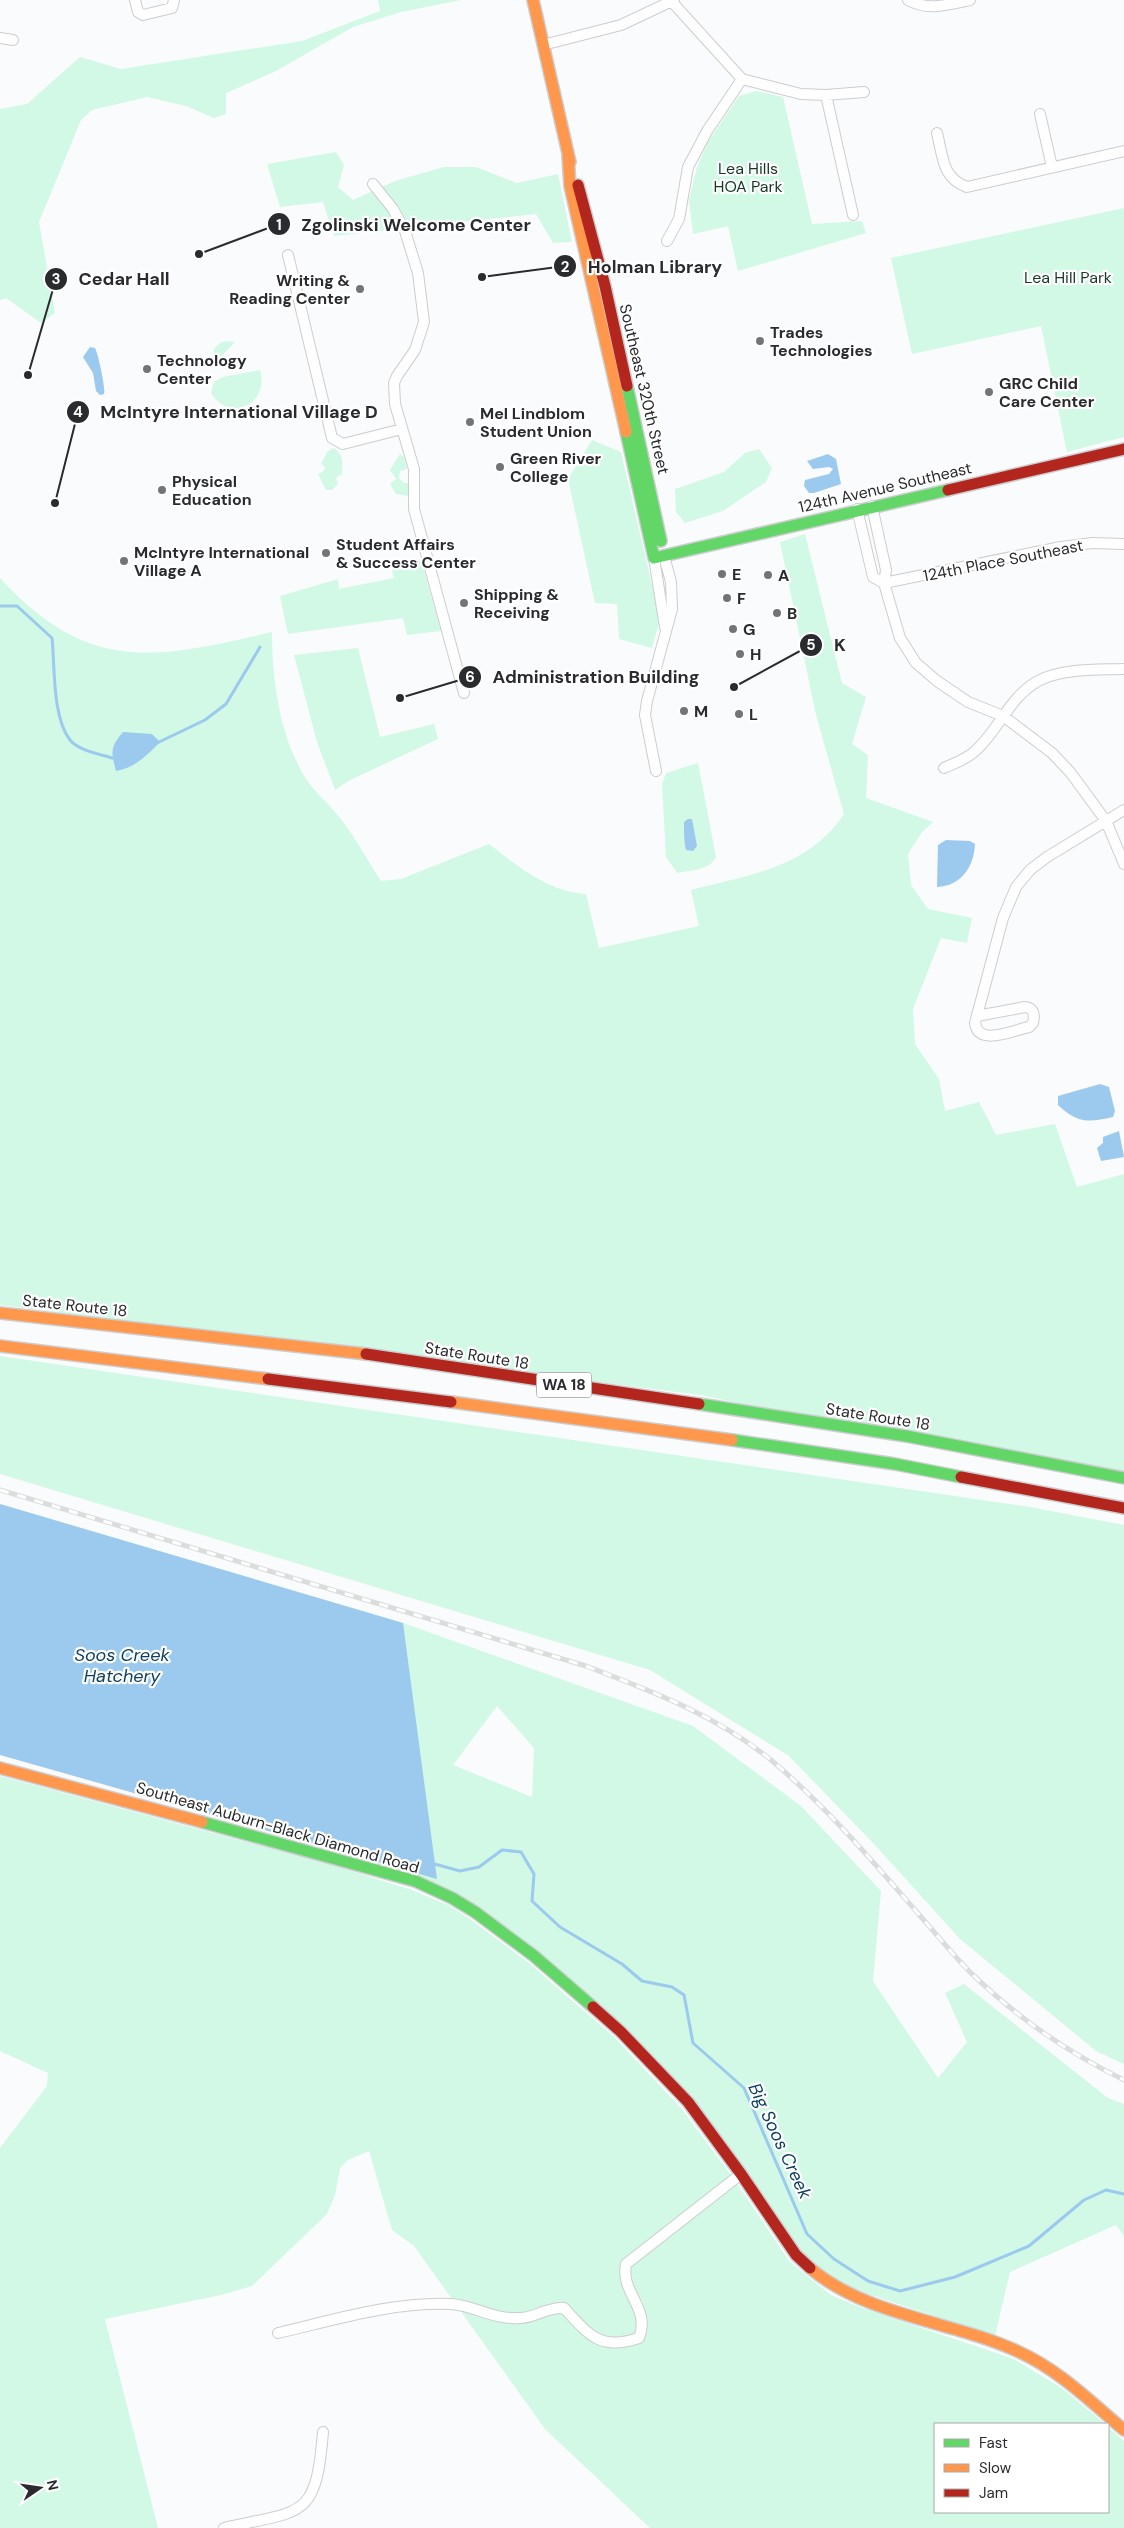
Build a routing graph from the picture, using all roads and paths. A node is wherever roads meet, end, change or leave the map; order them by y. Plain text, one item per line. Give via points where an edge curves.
1 (135, 0) edge
2 (174, 0) edge
3 (532, 0) edge
4 (908, 0) edge
5 (970, 0) edge
6 (673, 1) edge
7 (0, 38) edge
8 (12, 40) dead end
9 (543, 45) junction
10 (742, 79) junction
11 (864, 92) dead end
12 (826, 96) junction
13 (1040, 114) dead end
14 (937, 133) dead end
15 (1124, 151) edge
16 (1052, 167) junction
17 (373, 184) dead end
18 (853, 215) dead end
19 (667, 241) dead end
20 (288, 255) dead end
21 (402, 429) junction
22 (1124, 449) edge
23 (872, 506) junction
24 (857, 509) junction
25 (1124, 544) edge
26 (659, 557) junction
27 (884, 584) junction
28 (1124, 668) edge
29 (464, 693) dead end
30 (1003, 716) junction
31 (944, 768) dead end
32 (656, 771) dead end
33 (1124, 810) edge
34 (1106, 821) junction
35 (1124, 864) edge
36 (977, 1016) junction
37 (0, 1313) edge
38 (0, 1346) edge
39 (1124, 1478) edge
40 (1124, 1508) edge
41 (0, 1768) edge
42 (741, 2174) junction
43 (278, 2333) dead end
44 (1124, 2430) edge
45 (323, 2432) dead end
46 (224, 2528) edge

1 - 2 street via 138,12 143,15 172,8
3 - 9 main road, Southeast 320th Street
4 - 5 street via 934,7
6 - 9 street via 621,25
6 - 10 street
7 - 8 street
9 - 26 main road, Southeast 320th Street via 568,155 605,286
10 - 12 street via 801,94
10 - 19 street via 688,167 679,219
11 - 12 street
12 - 18 street
13 - 16 street
14 - 16 street via 947,173 956,183 967,187
15 - 16 street
17 - 21 street via 406,231 418,273 422,304 424,322 420,335 394,383 395,404
20 - 21 street via 332,438 343,444
21 - 29 street via 414,469 414,509
22 - 23 main road, 124th Avenue Southeast
23 - 24 main road, 124th Avenue Southeast
23 - 27 street via 886,570
24 - 26 main road, 124th Avenue Southeast
24 - 27 street via 873,577
25 - 27 street, 124th Place Southeast via 1092,543 1061,547
26 - 32 street, Southeast 320th Street via 665,633 645,715
27 - 30 street via 900,638 916,663 937,682 968,702
28 - 30 street via 1073,672 1044,679 1030,687
30 - 31 street via 976,751
30 - 34 street via 1052,753
33 - 34 street
34 - 35 street
34 - 36 street via 1039,863 1016,887 1003,918
36 - 36 street via 978,1033 988,1037 1029,1027 1033,1024 1034,1014 1025,1007
37 - 39 main road, State Route 18 / WA 18 via 361,1353 906,1436
38 - 40 main road, WA 18 via 613,1422 894,1464
41 - 42 main road, Southeast Auburn-Black Diamond Road via 331,1856 415,1881 452,1898 534,1956 620,2031 688,2102
42 - 43 street via 626,2264 628,2287 640,2308 643,2327 639,2338 616,2344 598,2341 564,2308 550,2308 522,2319 496,2317 464,2306 413,2303
42 - 44 main road, Southeast Auburn-Black Diamond Road via 796,2255 836,2287 865,2300 1018,2351 1068,2382
45 - 46 street via 316,2485 303,2506 292,2512

